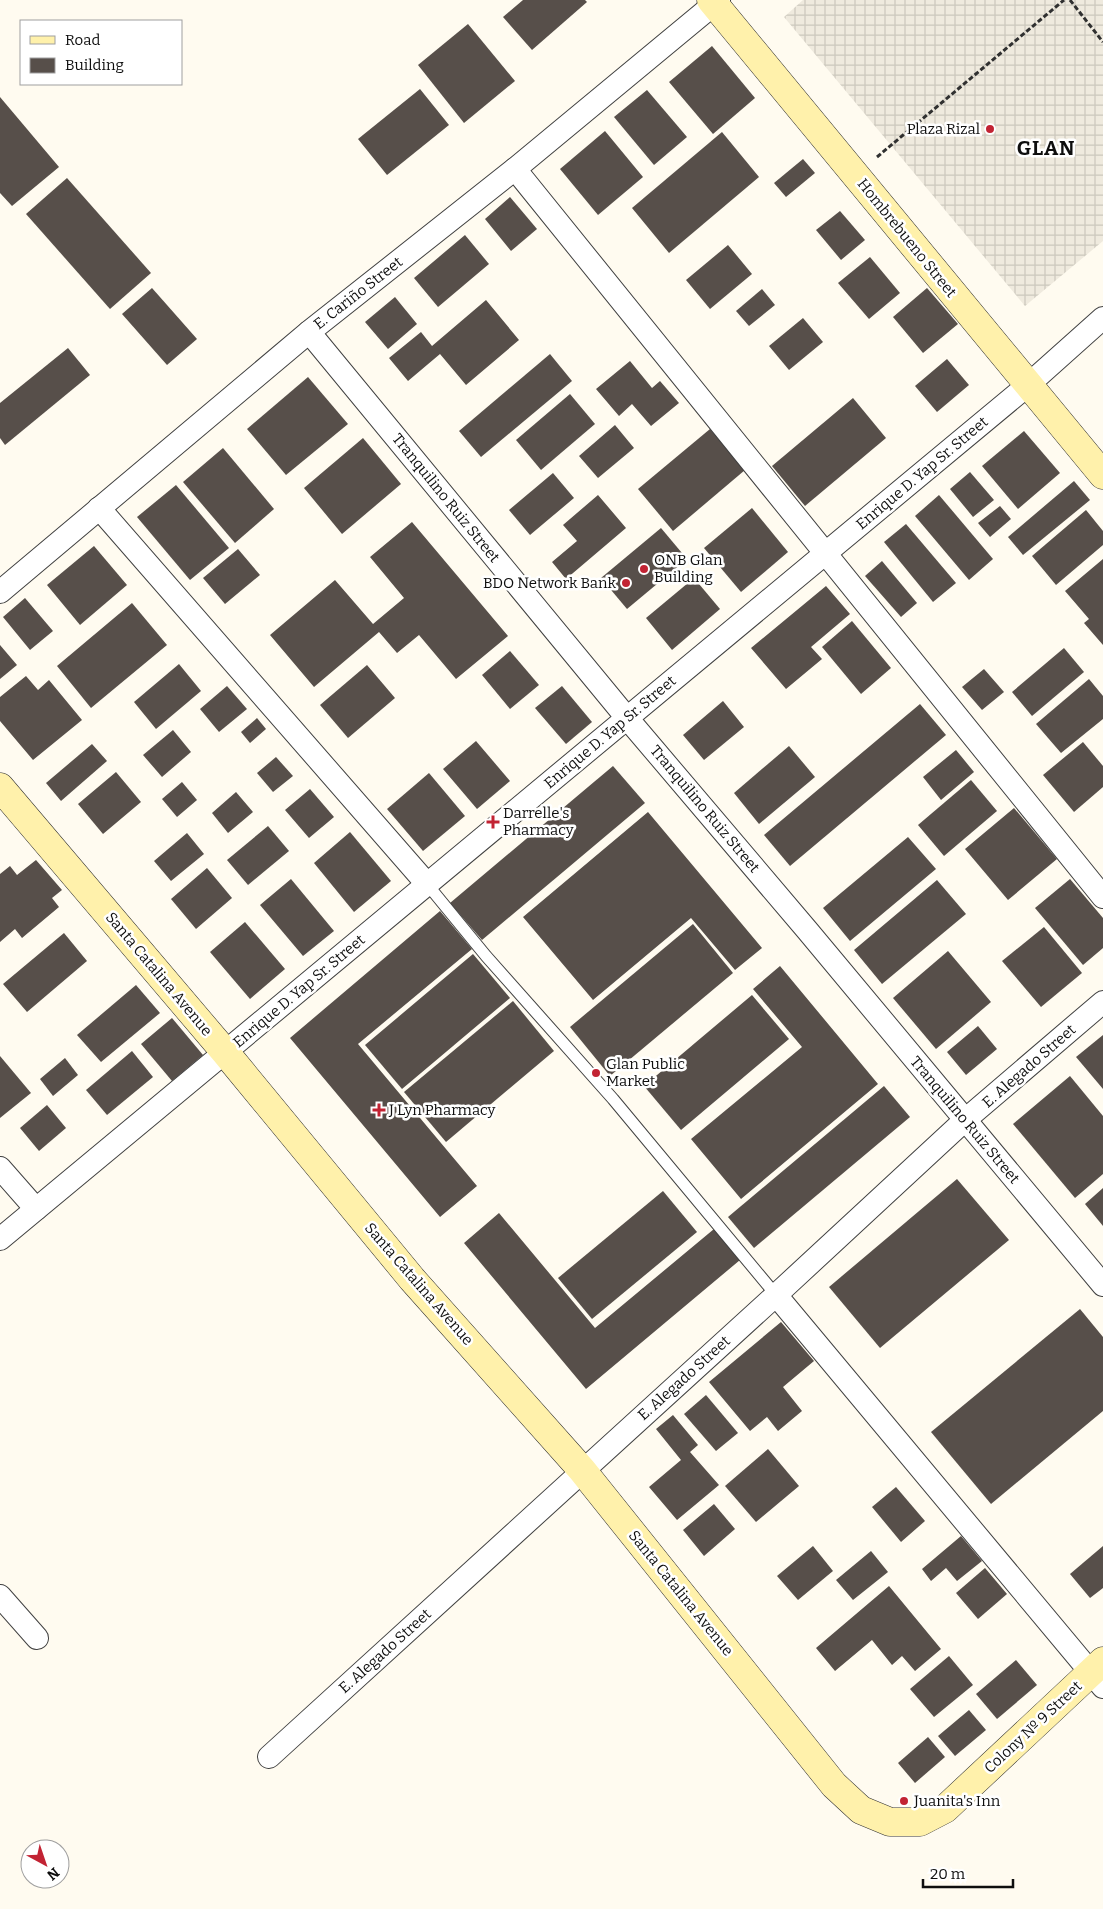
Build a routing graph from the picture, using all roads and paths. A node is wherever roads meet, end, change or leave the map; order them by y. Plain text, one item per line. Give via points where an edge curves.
1 (1064, 0) edge
2 (1070, 0) edge
3 (715, 1) edge
4 (1103, 42) edge
5 (515, 169) junction
6 (855, 175) junction
7 (1103, 318) edge
8 (309, 332) junction
9 (1028, 385) junction
10 (1103, 475) edge
11 (99, 508) junction
12 (825, 553) junction
13 (0, 592) edge
14 (627, 718) junction
15 (0, 787) edge
16 (427, 884) junction
17 (1103, 897) edge
18 (1103, 1002) edge
19 (226, 1052) junction
20 (965, 1120) junction
21 (0, 1168) edge
22 (36, 1209) junction
23 (0, 1239) edge
24 (1103, 1285) edge
25 (776, 1295) junction
26 (582, 1470) junction
27 (0, 1596) edge
28 (37, 1638) dead end
29 (1099, 1674) edge
30 (269, 1757) dead end
31 (834, 1785) joint

1 - 6 path
2 - 4 path
3 - 5 street, E. Cariño Street
3 - 6 street, Hombrebueno Street
5 - 8 street, E. Cariño Street
5 - 12 street
6 - 9 street, Hombrebueno Street
7 - 9 street, Enrique D. Yap Sr. Street
8 - 11 street, E. Cariño Street
8 - 14 street, Tranquilino Ruiz Street
9 - 10 street, Hombrebueno Street
9 - 12 street, Enrique D. Yap Sr. Street
11 - 13 street, E. Cariño Street
11 - 16 street
12 - 14 street, Enrique D. Yap Sr. Street
12 - 17 street
14 - 16 street, Enrique D. Yap Sr. Street
14 - 20 street, Tranquilino Ruiz Street
15 - 19 street, Santa Catalina Avenue
16 - 19 street, Enrique D. Yap Sr. Street
16 - 25 lane
18 - 20 street, E. Alegado Street
19 - 22 street, Enrique D. Yap Sr. Street
19 - 26 street, Santa Catalina Avenue via 412,1279
20 - 24 street, Tranquilino Ruiz Street
20 - 25 street, E. Alegado Street
21 - 22 street
22 - 23 street, Enrique D. Yap Sr. Street
25 - 26 street, E. Alegado Street
25 - 29 street
26 - 30 street, E. Alegado Street
26 - 31 street, Santa Catalina Avenue
27 - 28 street
29 - 31 street, Colony № 9 Street via 945,1810 920,1822 890,1822 861,1810

